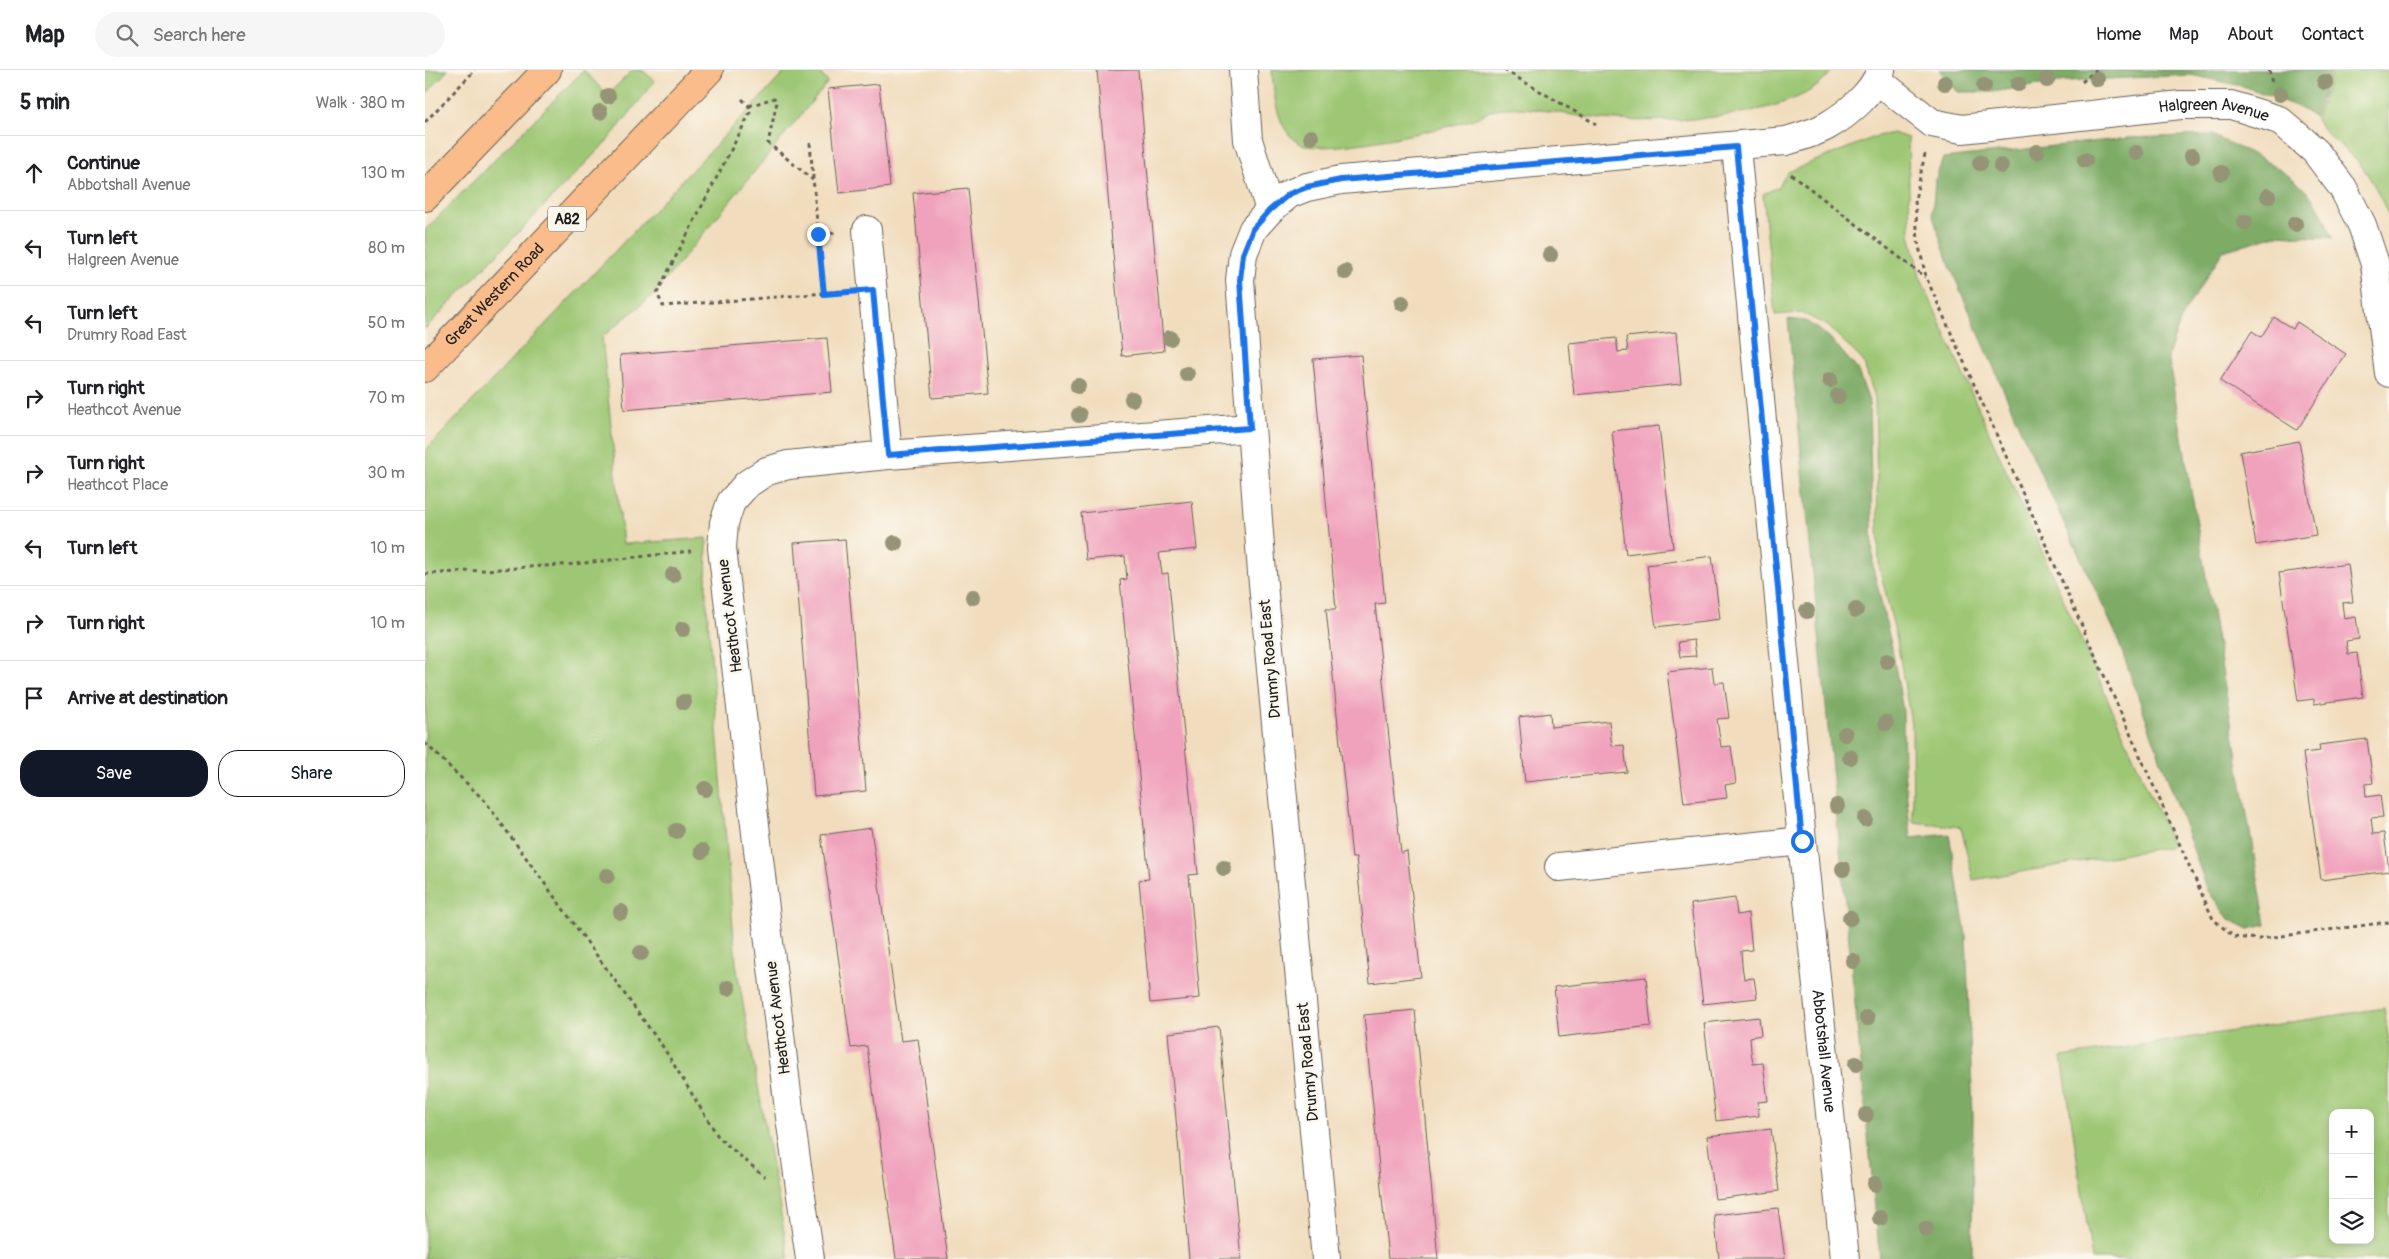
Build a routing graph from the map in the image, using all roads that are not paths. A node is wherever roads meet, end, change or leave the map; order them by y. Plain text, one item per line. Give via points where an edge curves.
1 (547, 70) edge
2 (709, 70) edge
3 (1243, 70) edge
4 (1879, 75) edge
5 (1736, 147) junction
6 (425, 197) edge
7 (1270, 210) junction
8 (867, 230) dead end
9 (425, 368) edge
10 (2389, 373) edge
11 (1250, 428) junction
12 (888, 455) junction
13 (1802, 841) junction
14 (1559, 867) dead end
15 (809, 1259) edge
16 (1326, 1259) edge
17 (1845, 1259) edge

1 - 6 main road
2 - 9 main road, Great Western Road / A82
3 - 7 street via 1248,140
4 - 5 street, Halgreen Avenue via 1858,103 1827,127 1786,141
4 - 10 street, Halgreen Avenue via 1932,123 1962,129 2181,105 2231,106 2279,120 2315,151 2343,188 2362,225 2375,264
5 - 7 street, Halgreen Avenue via 1341,180 1289,194
5 - 13 street, Abbotshall Avenue
7 - 11 street, Drumry Road East via 1253,229 1243,254 1240,280
8 - 12 street
11 - 12 street, Heathcot Avenue
11 - 16 street, Drumry Road East
12 - 15 street, Heathcot Avenue via 788,464 767,471 747,484 731,502 724,523 722,548
13 - 14 street
13 - 17 street, Abbotshall Avenue

